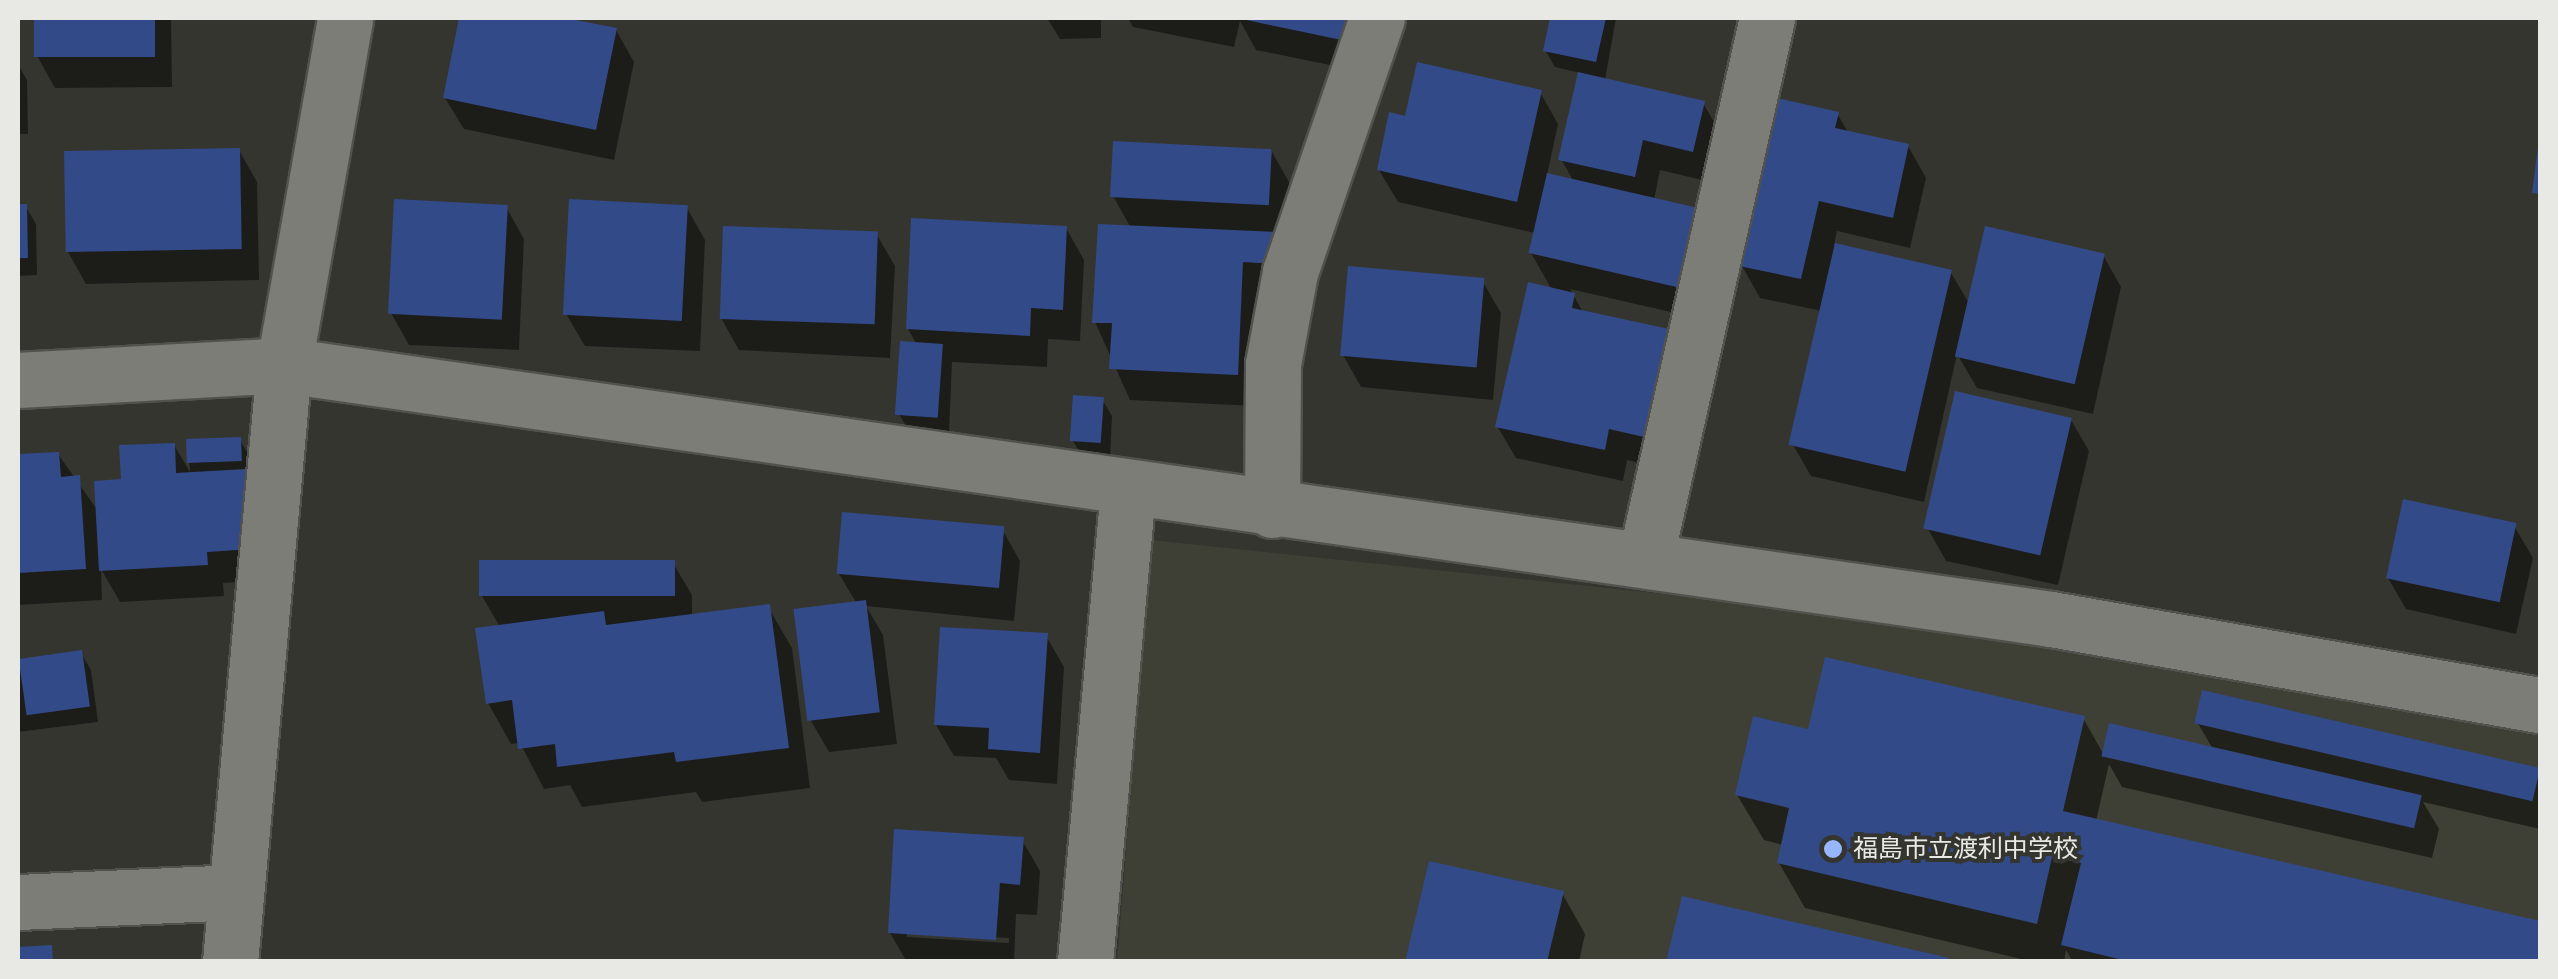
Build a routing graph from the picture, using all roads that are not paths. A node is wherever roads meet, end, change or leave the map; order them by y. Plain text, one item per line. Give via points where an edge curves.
1 (345, 18) edge
2 (1377, 18) edge
3 (1767, 18) edge
4 (284, 365) junction
5 (18, 380) edge
6 (1128, 491) junction
7 (1272, 510) junction
8 (1645, 560) junction
9 (2540, 706) edge
10 (236, 892) junction
11 (18, 902) edge
12 (230, 962) edge
13 (1085, 962) edge

1 - 4 street
2 - 7 street via 1290,272 1273,364
3 - 8 street
4 - 5 street
4 - 6 street
4 - 10 street
6 - 7 street
6 - 13 street
7 - 8 street
8 - 9 street via 2051,619
10 - 11 street
10 - 12 street

